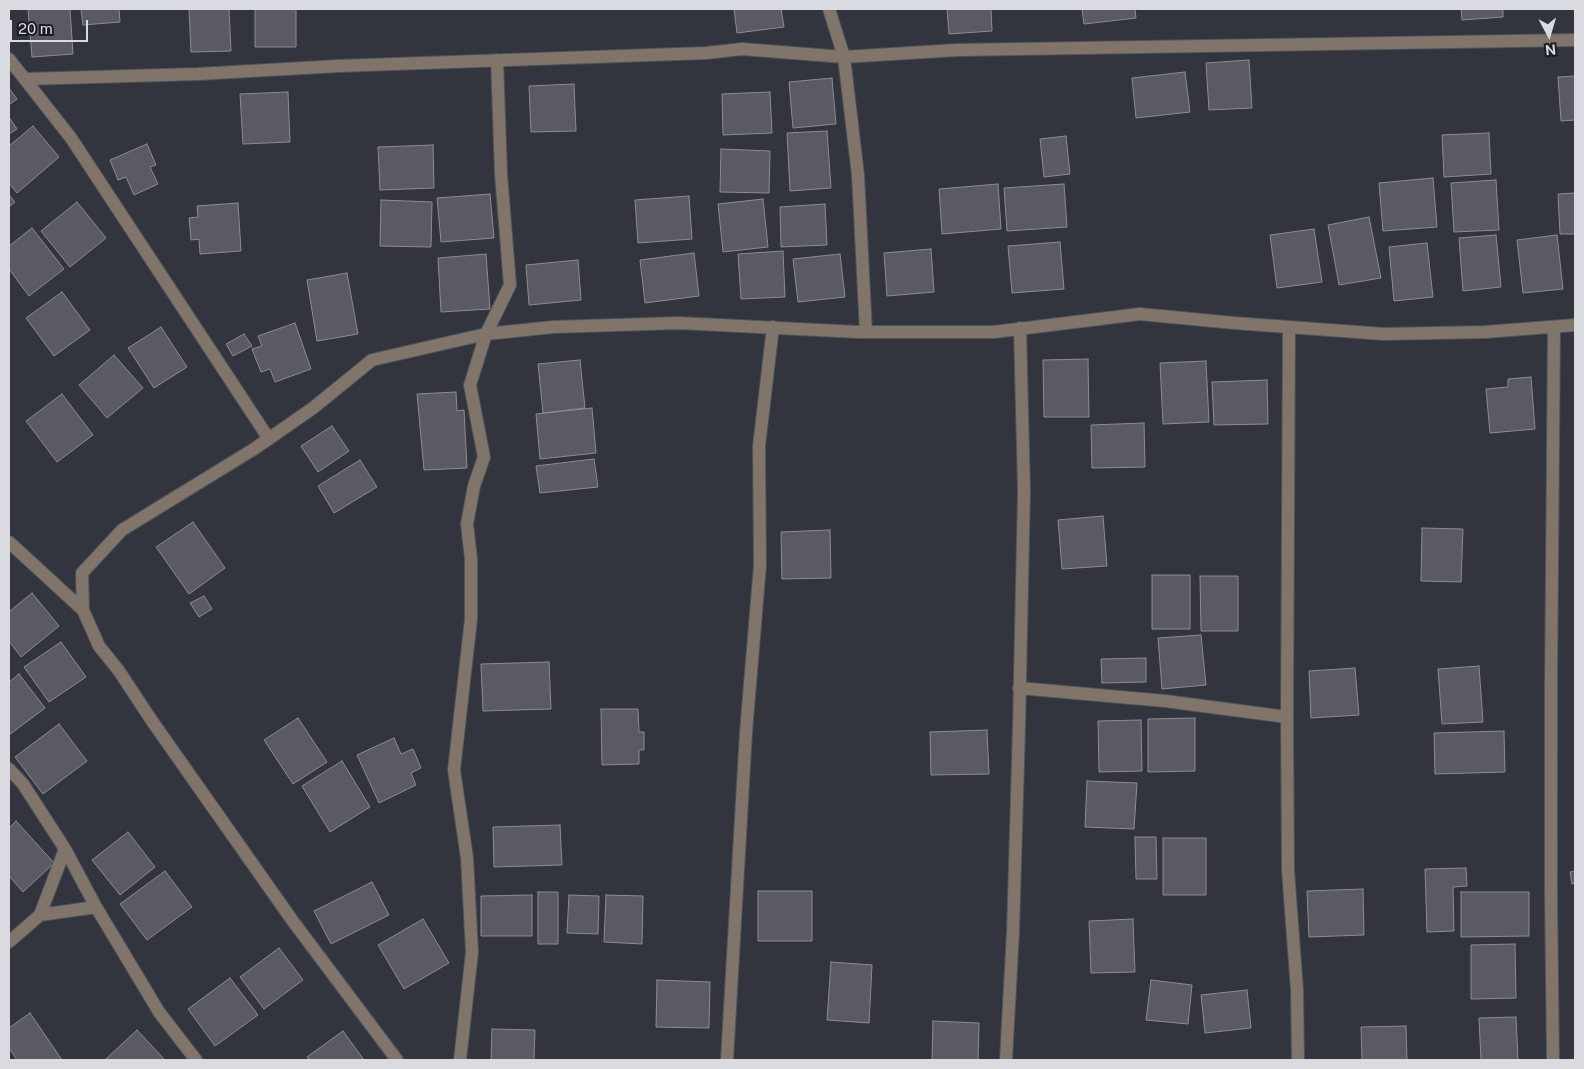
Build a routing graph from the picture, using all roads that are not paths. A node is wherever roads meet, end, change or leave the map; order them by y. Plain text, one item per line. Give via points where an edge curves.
1 (829, 9) edge
2 (1575, 40) edge
3 (844, 57) junction
4 (9, 59) edge
5 (497, 60) junction
6 (25, 79) junction
7 (1575, 325) edge
8 (1289, 327) junction
9 (1554, 327) junction
10 (774, 328) junction
11 (1020, 328) junction
12 (866, 332) junction
13 (486, 334) junction
14 (269, 439) junction
15 (9, 542) edge
16 (83, 610) junction
17 (1019, 688) junction
18 (1287, 717) junction
19 (9, 769) edge
20 (65, 849) junction
21 (96, 907) junction
22 (40, 915) junction
23 (9, 942) edge
24 (196, 1060) edge
25 (397, 1060) edge
26 (460, 1060) edge
27 (727, 1060) edge
28 (1006, 1060) edge
29 (1298, 1060) edge
30 (1553, 1060) edge

1 - 3 street
2 - 3 street via 967,50
3 - 5 street via 742,49 706,54
3 - 12 street via 858,175
4 - 6 street
5 - 6 street
5 - 13 street via 501,174 510,285
6 - 14 street via 71,138
7 - 9 street
8 - 9 street via 1384,334
8 - 11 street via 1140,314
8 - 18 street
9 - 30 street via 1550,896
10 - 12 street
10 - 13 street via 679,323 553,327
10 - 27 street via 759,446 760,565 746,732
11 - 12 street via 994,332
11 - 17 street via 1024,491
13 - 14 street via 372,360
13 - 26 street via 470,385 484,457 474,486 467,524 471,559 471,620 454,770 467,858 472,952
14 - 16 street via 122,530 82,573
15 - 16 street
16 - 25 street via 98,646 119,671 292,920
17 - 18 street via 1165,701
17 - 28 street
18 - 29 street via 1288,870 1297,990
19 - 20 street via 23,784
20 - 21 street
20 - 22 street
21 - 22 street
21 - 24 street via 159,1012
22 - 23 street

